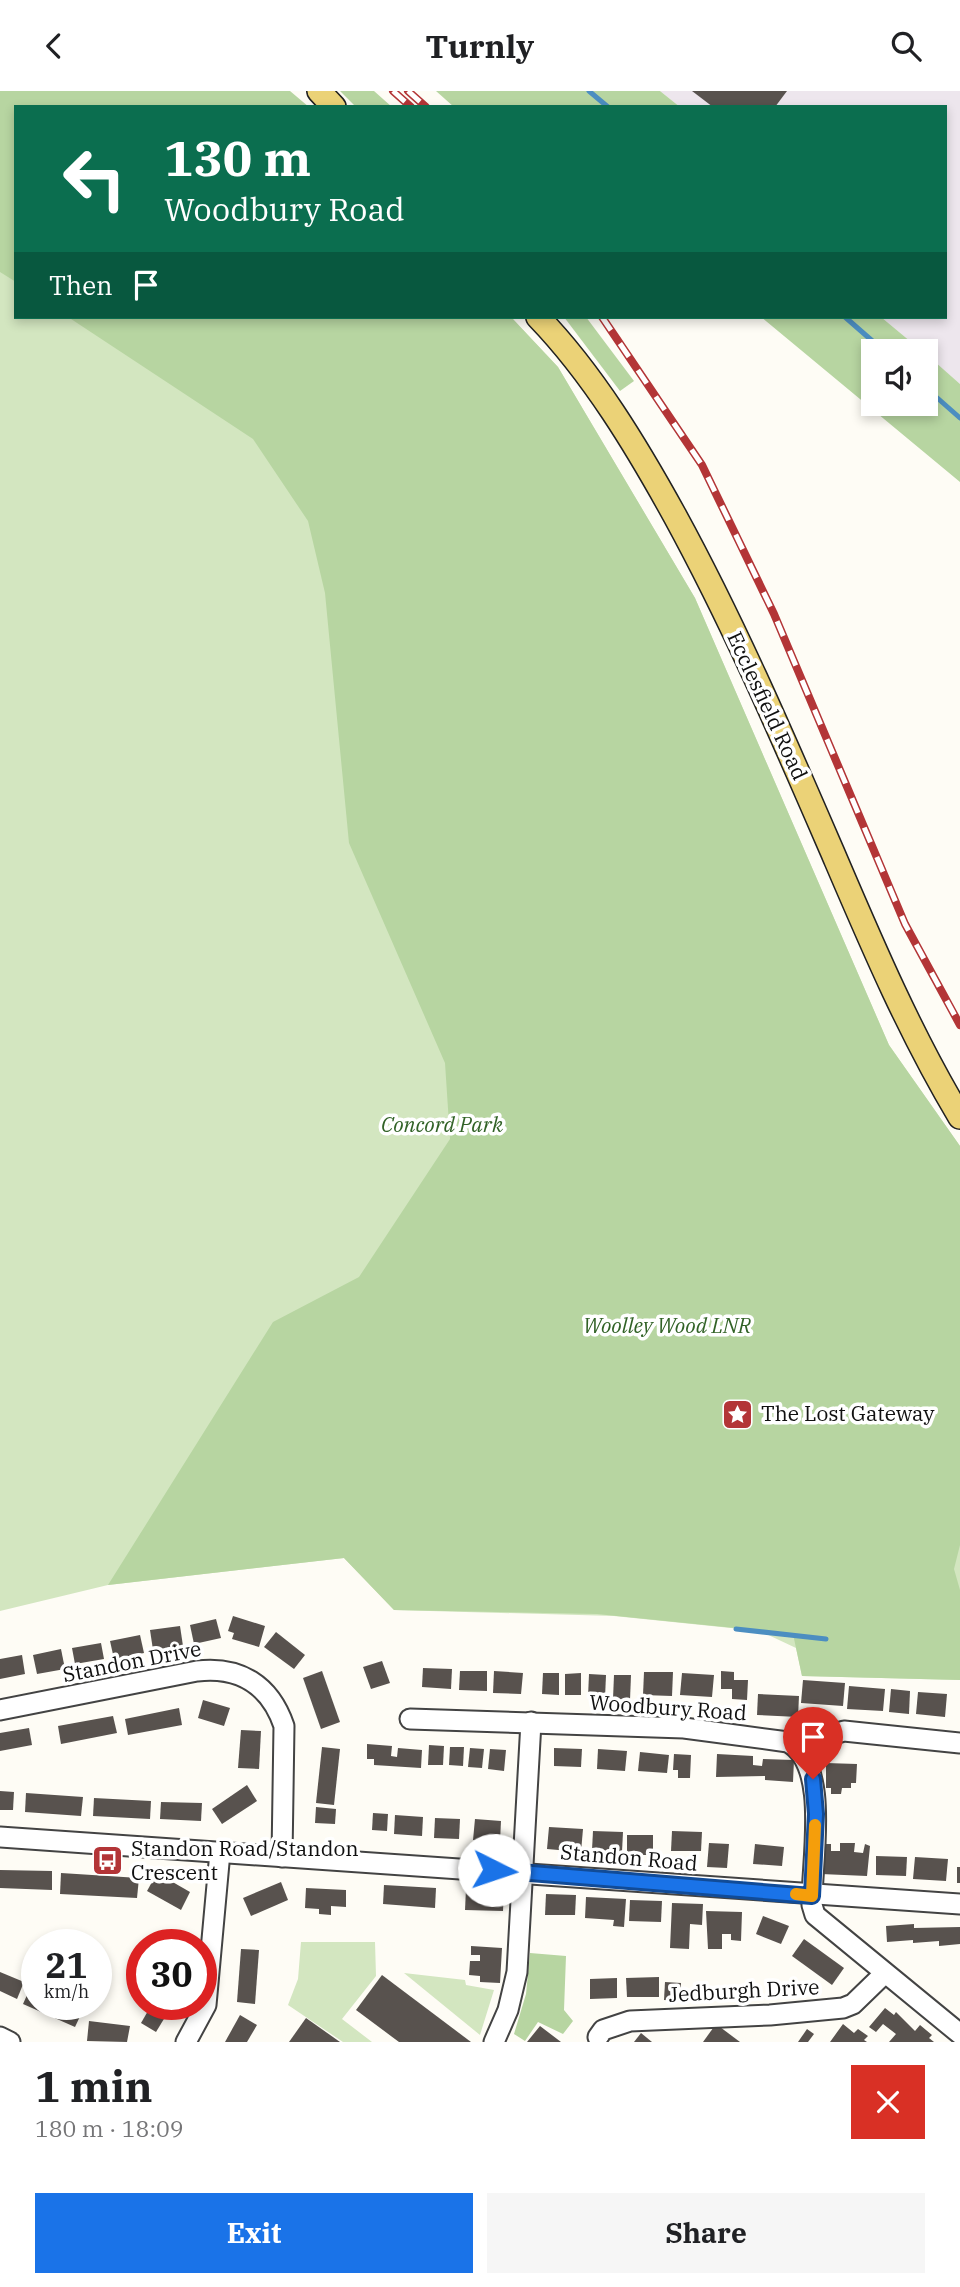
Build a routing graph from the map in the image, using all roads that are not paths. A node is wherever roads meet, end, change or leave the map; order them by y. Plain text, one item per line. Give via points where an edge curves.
1 (319, 91) edge
2 (332, 105) edge
3 (540, 319) edge
4 (960, 1117) edge
5 (0, 1710) edge
6 (410, 1720) dead end
7 (531, 1722) junction
8 (960, 1743) edge
9 (804, 1756) junction
10 (0, 1837) edge
11 (220, 1852) junction
12 (282, 1857) junction
13 (520, 1871) junction
14 (812, 1896) junction
15 (960, 1904) edge
16 (885, 1973) junction
17 (960, 2034) edge
18 (0, 2037) edge
19 (597, 2037) dead end
20 (10, 2042) edge
21 (186, 2042) edge
22 (494, 2042) edge

1 - 2 main road
3 - 4 main road, Ecclesfield Road via 640,453 708,576 898,1005
5 - 12 street, Standon Drive via 197,1671 217,1669 244,1676 273,1701 284,1726
6 - 7 street, Woodbury Road
7 - 9 street, Woodbury Road via 684,1728 788,1742
7 - 13 street
8 - 9 street via 844,1731 818,1739
9 - 14 street via 813,1779 816,1814
10 - 11 street, Standon Road
11 - 12 street, Standon Road
11 - 21 street via 206,2004
12 - 13 street, Standon Road
13 - 14 street, Standon Road
13 - 22 street via 517,1972
14 - 15 street, Standon Road
14 - 16 street via 823,1923
16 - 17 street
16 - 19 street, Jedburgh Drive via 843,2008 630,2021 603,2030
18 - 20 street

